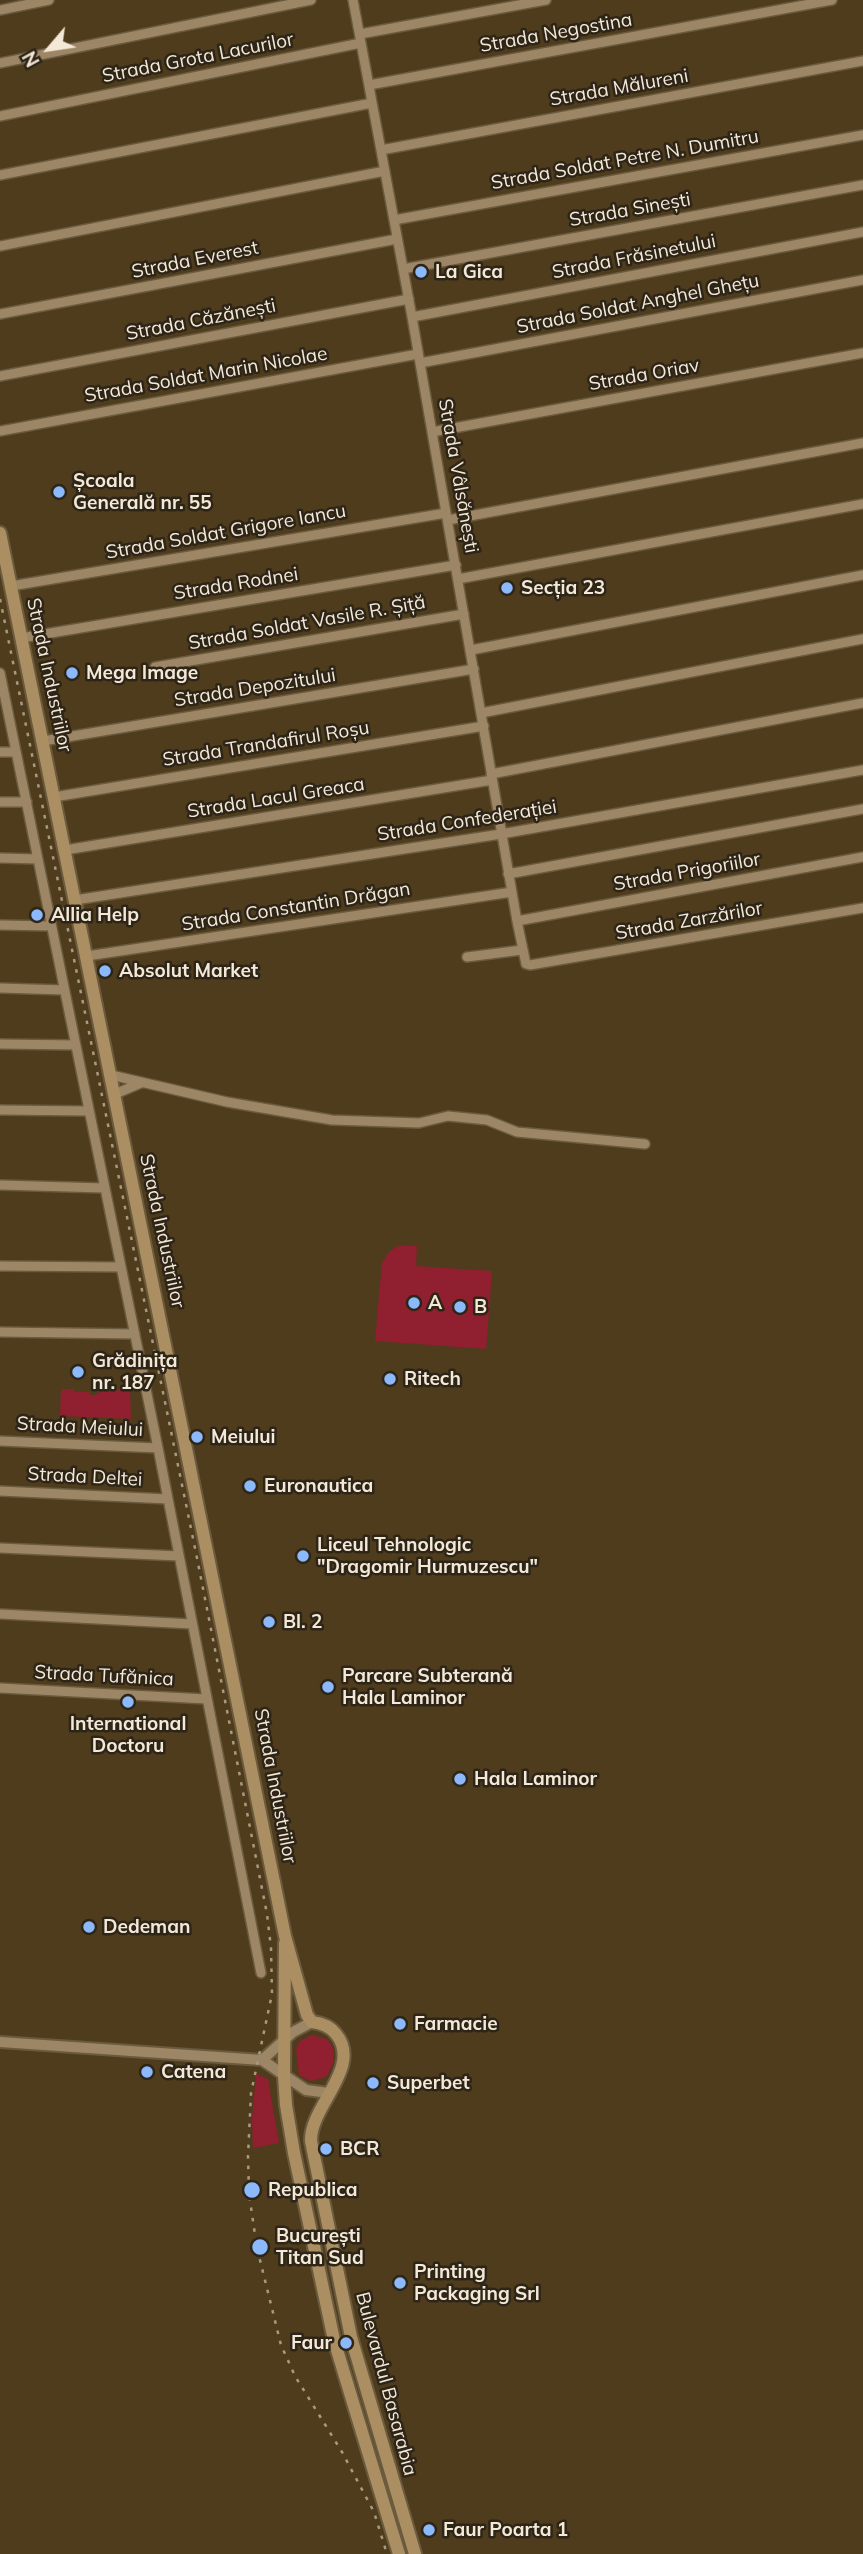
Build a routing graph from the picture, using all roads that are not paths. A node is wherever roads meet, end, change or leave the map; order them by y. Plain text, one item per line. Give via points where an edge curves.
1 (49, 0) edge
2 (311, 0) edge
3 (353, 0) edge
4 (546, 0) edge
5 (832, 0) edge
6 (0, 10) edge
7 (360, 39) junction
8 (863, 61) edge
9 (0, 63) edge
10 (369, 85) junction
11 (372, 103) junction
12 (0, 116) edge
13 (863, 135) edge
14 (381, 150) junction
15 (385, 171) junction
16 (0, 175) edge
17 (863, 185) edge
18 (394, 220) junction
19 (863, 232) edge
20 (397, 239) junction
21 (0, 246) edge
22 (403, 269) junction
23 (863, 280) edge
24 (408, 299) junction
25 (0, 314) edge
26 (412, 317) junction
27 (863, 353) edge
28 (419, 358) junction
29 (0, 376) edge
30 (0, 430) edge
31 (432, 432) junction
32 (863, 443) edge
33 (863, 504) edge
34 (447, 516) junction
35 (0, 533) edge
36 (456, 565) junction
37 (863, 575) edge
38 (458, 579) junction
39 (11, 586) junction
40 (464, 614) junction
41 (21, 638) junction
42 (863, 639) edge
43 (471, 650) junction
44 (155, 667) dead end
45 (474, 669) junction
46 (0, 673) edge
47 (863, 703) edge
48 (481, 713) junction
49 (4, 715) edge
50 (484, 726) junction
51 (43, 741) junction
52 (0, 752) edge
53 (16, 752) junction
54 (863, 770) edge
55 (492, 777) junction
56 (54, 797) junction
57 (0, 802) edge
58 (27, 802) junction
59 (863, 810) edge
60 (501, 834) junction
61 (65, 850) junction
62 (863, 857) edge
63 (0, 858) edge
64 (38, 859) junction
65 (508, 874) junction
66 (512, 892) junction
67 (75, 900) junction
68 (863, 908) edge
69 (517, 921) junction
70 (0, 925) edge
71 (51, 926) junction
72 (523, 955) junction
73 (86, 957) junction
74 (467, 957) dead end
75 (0, 988) edge
76 (64, 990) junction
77 (0, 1044) edge
78 (75, 1045) junction
79 (111, 1075) junction
80 (141, 1083) junction
81 (115, 1094) junction
82 (0, 1110) edge
83 (89, 1111) junction
84 (645, 1144) dead end
85 (0, 1185) edge
86 (104, 1188) junction
87 (0, 1266) edge
88 (121, 1267) junction
89 (0, 1332) edge
90 (135, 1334) junction
91 (0, 1441) edge
92 (158, 1448) junction
93 (0, 1491) edge
94 (168, 1499) junction
95 (0, 1548) edge
96 (179, 1556) junction
97 (0, 1614) edge
98 (192, 1623) junction
99 (0, 1688) edge
100 (206, 1699) junction
101 (285, 1936) junction
102 (261, 1973) dead end
103 (312, 2022) junction
104 (284, 2041) junction
105 (0, 2042) edge
106 (262, 2060) junction
107 (284, 2076) junction
108 (330, 2093) junction
109 (399, 2554) edge
110 (415, 2554) edge

1 - 6 street
2 - 9 street
3 - 7 street, Strada Vâlsănești
4 - 7 street, Strada Grota Lacurilor
5 - 10 street, Strada Negostina
7 - 10 street, Strada Vâlsănești
7 - 12 street, Strada Grota Lacurilor
8 - 14 street, Strada Mălureni
10 - 11 street, Strada Vâlsănești
11 - 14 street, Strada Vâlsănești
11 - 16 street
13 - 18 street, Strada Soldat Petre N. Dumitru
14 - 15 street, Strada Vâlsănești
15 - 18 street, Strada Vâlsănești
15 - 21 street
17 - 22 street, Strada Sinești
18 - 20 street, Strada Vâlsănești
19 - 26 street, Strada Frăsinetului
20 - 22 street, Strada Vâlsănești
20 - 25 street, Strada Everest
22 - 24 street, Strada Vâlsănești
23 - 28 street, Strada Soldat Anghel Ghețu
24 - 26 street, Strada Vâlsănești
24 - 29 street, Strada Căzănești
26 - 28 street, Strada Vâlsănești
27 - 31 street, Strada Oriav
28 - 30 street, Strada Soldat Marin Nicolae
28 - 31 street, Strada Vâlsănești
31 - 34 street, Strada Vâlsănești
32 - 34 street, Strada Soldat Grigore Iancu
33 - 38 street
34 - 36 street, Strada Vâlsănești
34 - 39 street, Strada Soldat Grigore Iancu
35 - 39 main road, Strada Industriilor
36 - 38 street, Strada Vâlsănești
36 - 41 street, Strada Rodnei
37 - 43 street
38 - 40 street, Strada Vâlsănești
39 - 41 main road, Strada Industriilor
40 - 43 street, Strada Vâlsănești
40 - 44 street, Strada Soldat Vasile R. Șiță
41 - 51 main road, Strada Industriilor
42 - 48 street
43 - 45 street, Strada Vâlsănești
45 - 48 street, Strada Vâlsănești
45 - 51 street, Strada Depozitului
46 - 49 street
47 - 55 street, Strada Lacul Greaca
48 - 50 street, Strada Vâlsănești
49 - 53 street
50 - 55 street, Strada Vâlsănești
50 - 56 street, Strada Trandafirul Roșu
51 - 56 main road, Strada Industriilor
52 - 53 street
53 - 58 street
54 - 60 street, Strada Confederației
55 - 60 street, Strada Vâlsănești
55 - 61 street, Strada Lacul Greaca
56 - 61 main road, Strada Industriilor
57 - 58 street
58 - 64 street
59 - 65 street
60 - 65 street, Strada Vâlsănești
60 - 67 street, Strada Confederației
61 - 67 main road, Strada Industriilor
62 - 69 street, Strada Prigoriilor
63 - 64 street
64 - 71 street
65 - 66 street, Strada Vâlsănești
66 - 69 street, Strada Vâlsănești
66 - 73 street, Strada Constantin Drăgan
67 - 73 main road, Strada Industriilor
68 - 72 street, Strada Zarzărilor via 530,965
69 - 72 street, Strada Vâlsănești
70 - 71 street
71 - 76 street
72 - 74 street, Strada Zarzărilor
73 - 79 main road, Strada Industriilor
75 - 76 street
76 - 78 street
77 - 78 street
78 - 83 street
79 - 80 street
79 - 81 main road, Strada Industriilor
80 - 81 street
80 - 84 street via 332,1120 419,1123 448,1116 486,1121 517,1132
81 - 101 main road, Strada Industriilor
82 - 83 street
83 - 86 street
85 - 86 street
86 - 88 street
87 - 88 street
88 - 90 street
89 - 90 street
90 - 92 street
91 - 92 street, Strada Meiului
92 - 94 street
93 - 94 street, Strada Deltei
94 - 96 street
95 - 96 street
96 - 98 street
97 - 98 street
98 - 100 street
99 - 100 street, Strada Tufănica
100 - 102 street
101 - 103 main road, Strada Industriilor
101 - 104 main road, Strada Industriilor
103 - 104 street
103 - 108 main road, Bulevardul Basarabia via 326,2025 342,2043 343,2064
104 - 106 street
104 - 107 main road, Strada Industriilor
105 - 106 street
106 - 107 street
107 - 108 street via 306,2090
107 - 109 main road, Bulevardul Basarabia via 294,2153 331,2332
108 - 110 main road, Bulevardul Basarabia via 312,2125 312,2149 351,2337

